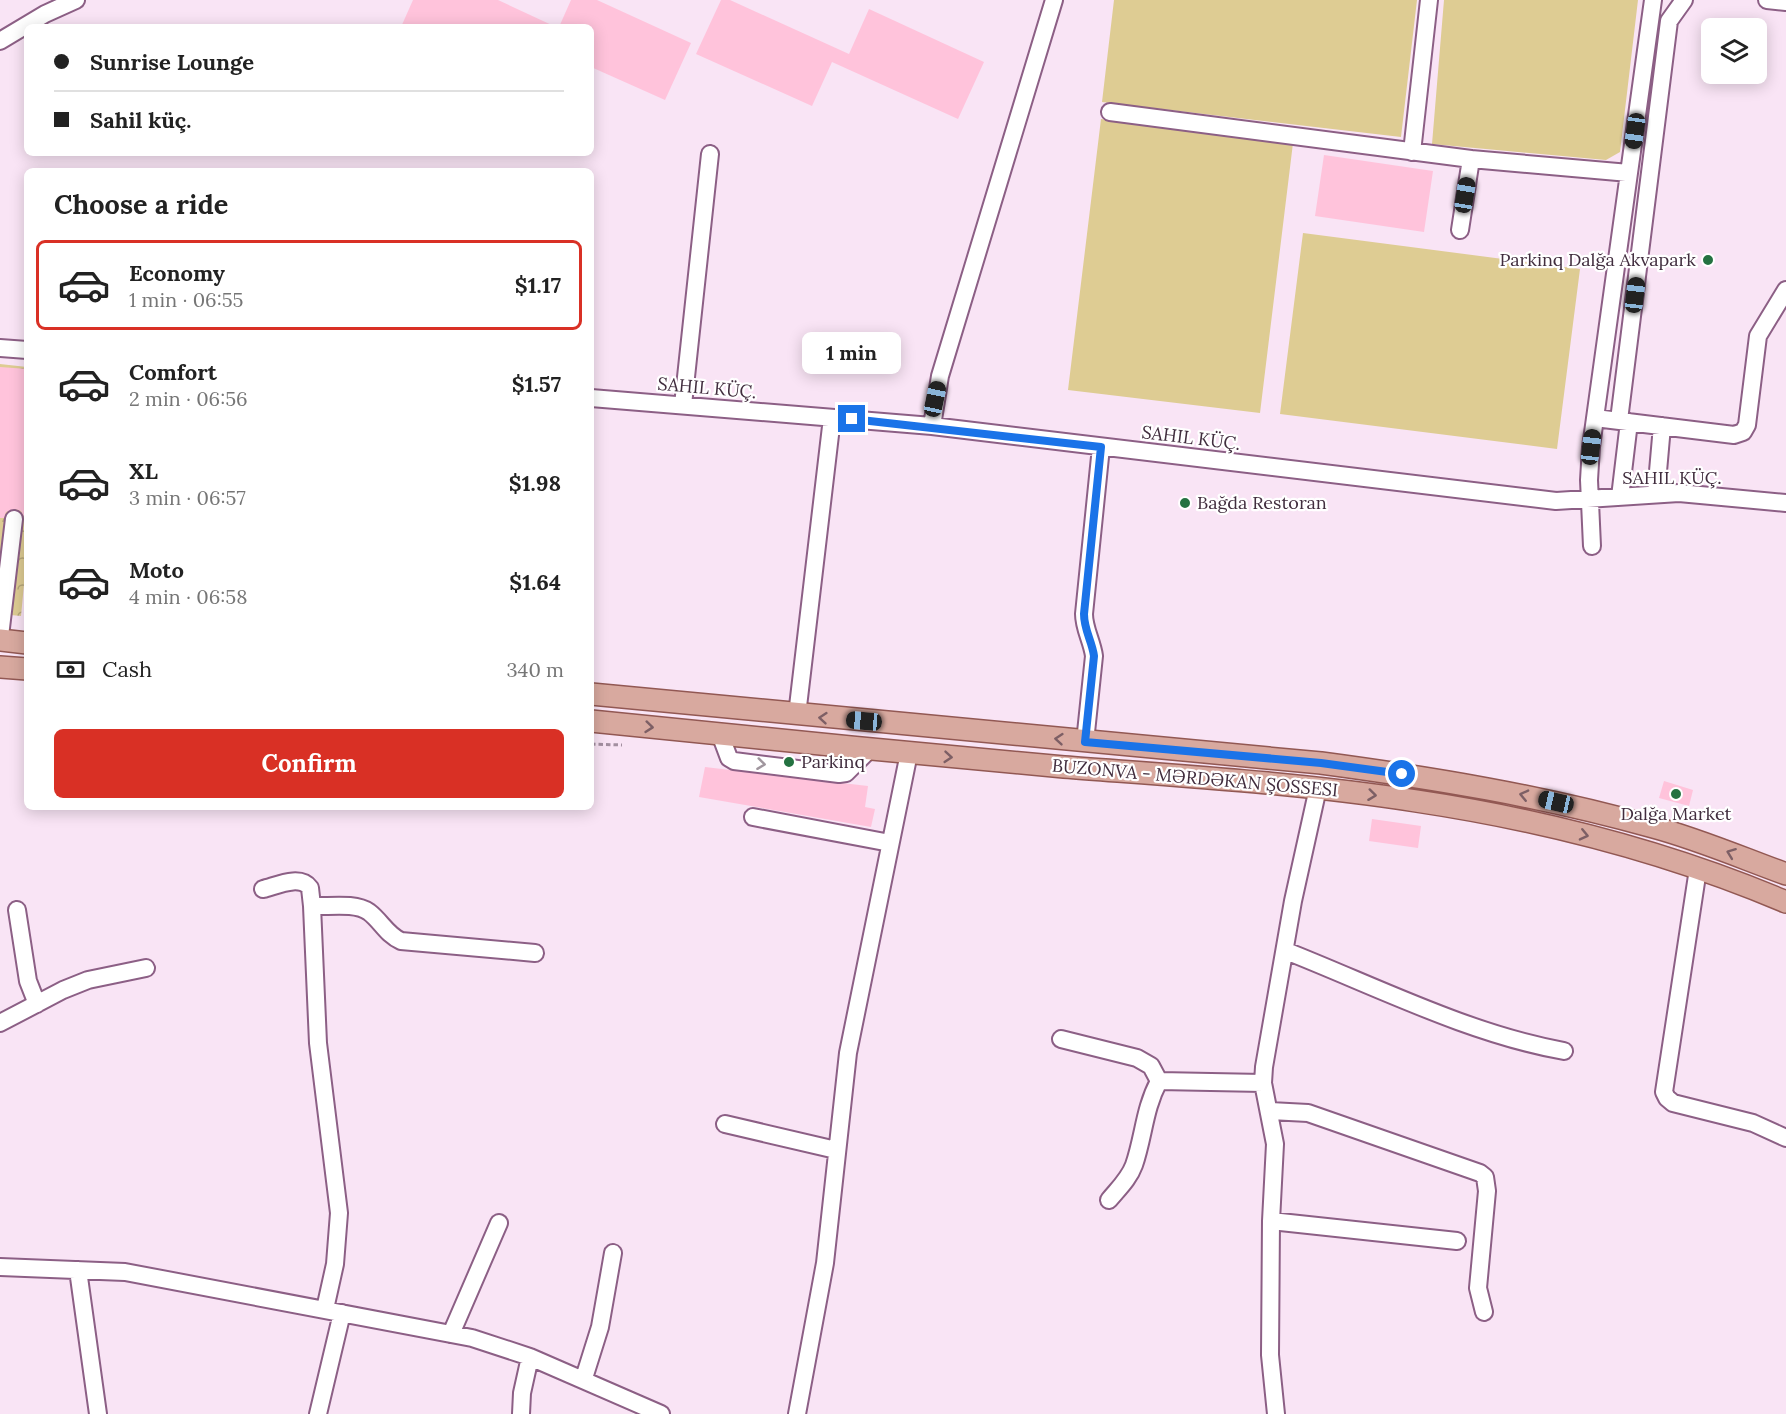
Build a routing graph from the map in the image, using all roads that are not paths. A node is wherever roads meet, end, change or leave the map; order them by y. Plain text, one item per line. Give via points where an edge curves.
1 (76, 0) edge
2 (1054, 0) edge
3 (1429, 0) edge
4 (1653, 0) edge
5 (1684, 0) edge
6 (1767, 0) edge
7 (1786, 2) edge
8 (28, 24) edge
9 (24, 27) edge
10 (0, 41) edge
11 (1110, 112) dead end
12 (1412, 152) junction
13 (710, 154) dead end
14 (1471, 159) junction
15 (1629, 173) junction
16 (1460, 230) dead end
17 (1786, 290) edge
18 (0, 348) edge
19 (24, 350) edge
20 (594, 398) edge
21 (683, 405) junction
22 (1595, 417) junction
23 (832, 418) junction
24 (1624, 421) junction
25 (932, 426) junction
26 (1662, 426) junction
27 (1101, 447) junction
28 (1656, 494) junction
29 (1620, 497) junction
30 (1590, 500) junction
31 (1786, 503) edge
32 (14, 519) dead end
33 (1592, 546) dead end
34 (0, 638) edge
35 (24, 642) edge
36 (0, 667) edge
37 (24, 669) edge
38 (594, 694) edge
39 (797, 715) junction
40 (594, 721) edge
41 (720, 734) junction
42 (1085, 742) junction
43 (870, 749) junction
44 (909, 753) junction
45 (1318, 788) junction
46 (753, 817) dead end
47 (890, 843) junction
48 (1698, 869) junction
49 (1786, 874) edge
50 (263, 889) dead end
51 (1786, 902) edge
52 (312, 906) junction
53 (17, 910) dead end
54 (1286, 951) junction
55 (535, 952) dead end
56 (146, 968) dead end
57 (37, 1004) junction
58 (0, 1023) edge
59 (1061, 1039) dead end
60 (1564, 1051) dead end
61 (1159, 1081) junction
62 (1263, 1083) junction
63 (1270, 1111) junction
64 (725, 1124) dead end
65 (1786, 1138) edge
66 (836, 1150) junction
67 (1109, 1200) dead end
68 (1271, 1221) junction
69 (499, 1222) dead end
70 (1457, 1241) dead end
71 (613, 1253) dead end
72 (0, 1267) edge
73 (78, 1270) junction
74 (325, 1309) junction
75 (1484, 1312) dead end
76 (342, 1313) junction
77 (451, 1334) junction
78 (530, 1356) junction
79 (584, 1378) junction
80 (98, 1414) edge
81 (318, 1414) edge
82 (521, 1414) edge
83 (661, 1414) edge
84 (797, 1414) edge
85 (1276, 1414) edge

1 - 8 street
2 - 25 street via 940,376
3 - 12 street
4 - 15 street
5 - 24 street via 1669,21
6 - 7 street
9 - 10 street
11 - 12 street
12 - 14 street
13 - 21 street
14 - 15 street
14 - 16 street
15 - 22 street
17 - 26 street via 1758,336 1743,432 1734,435
18 - 19 street
20 - 21 street, SAHIL KÜÇ.
21 - 23 street, SAHIL KÜÇ.
22 - 24 street
22 - 30 street
23 - 25 street, SAHIL KÜÇ.
23 - 39 street
24 - 26 street
24 - 29 street
25 - 27 street, SAHIL KÜÇ.
26 - 28 street
27 - 30 street, SAHIL KÜÇ. via 1556,501
27 - 42 street via 1084,614 1084,627 1094,656
28 - 29 street, SAHIL KÜÇ.
28 - 31 street, SAHIL KÜÇ.
29 - 30 street, SAHIL KÜÇ.
30 - 33 street
32 - 34 street
34 - 35 main road
36 - 37 main road
38 - 39 main road
42 -> 39 main road
40 -> 41 main road, BUZONVA - MƏRDƏKAN ŞOSSESI
41 - 43 main road, BUZONVA - MƏRDƏKAN ŞOSSESI
41 -> 43 street via 729,758 734,761 839,774 846,773
49 -> 42 main road via 1655,827 1509,791 1321,763
43 - 44 main road, BUZONVA - MƏRDƏKAN ŞOSSESI
44 -> 45 main road, BUZONVA - MƏRDƏKAN ŞOSSESI
44 - 47 street
45 -> 48 main road, BUZONVA - MƏRDƏKAN ŞOSSESI via 1502,817 1593,837
45 - 54 street
46 - 47 street
47 - 66 street via 848,1053
48 - 51 main road, BUZONVA - MƏRDƏKAN ŞOSSESI
48 - 65 street via 1664,1092 1673,1103 1753,1123
50 - 52 street via 302,882 310,888
52 - 55 street via 367,910 393,938 402,941
52 - 74 street via 318,1043 339,1213
53 - 57 street via 26,972
54 - 60 street via 1466,1023 1531,1045
54 - 62 street
56 - 57 street via 88,980
57 - 58 street
59 - 61 street via 1137,1058 1151,1066
61 - 62 street
61 - 67 street via 1148,1101 1134,1165
62 - 63 street
63 - 68 street via 1275,1144
63 - 75 street via 1308,1113 1485,1177 1478,1288
64 - 66 street
66 - 84 street via 825,1263
68 - 70 street
68 - 85 street via 1270,1355
69 - 77 street
71 - 79 street via 600,1327
72 - 73 street
73 - 74 street via 125,1272
73 - 80 street
74 - 76 street
76 - 77 street
76 - 81 street
77 - 78 street
78 - 79 street
78 - 82 street
79 - 83 street

